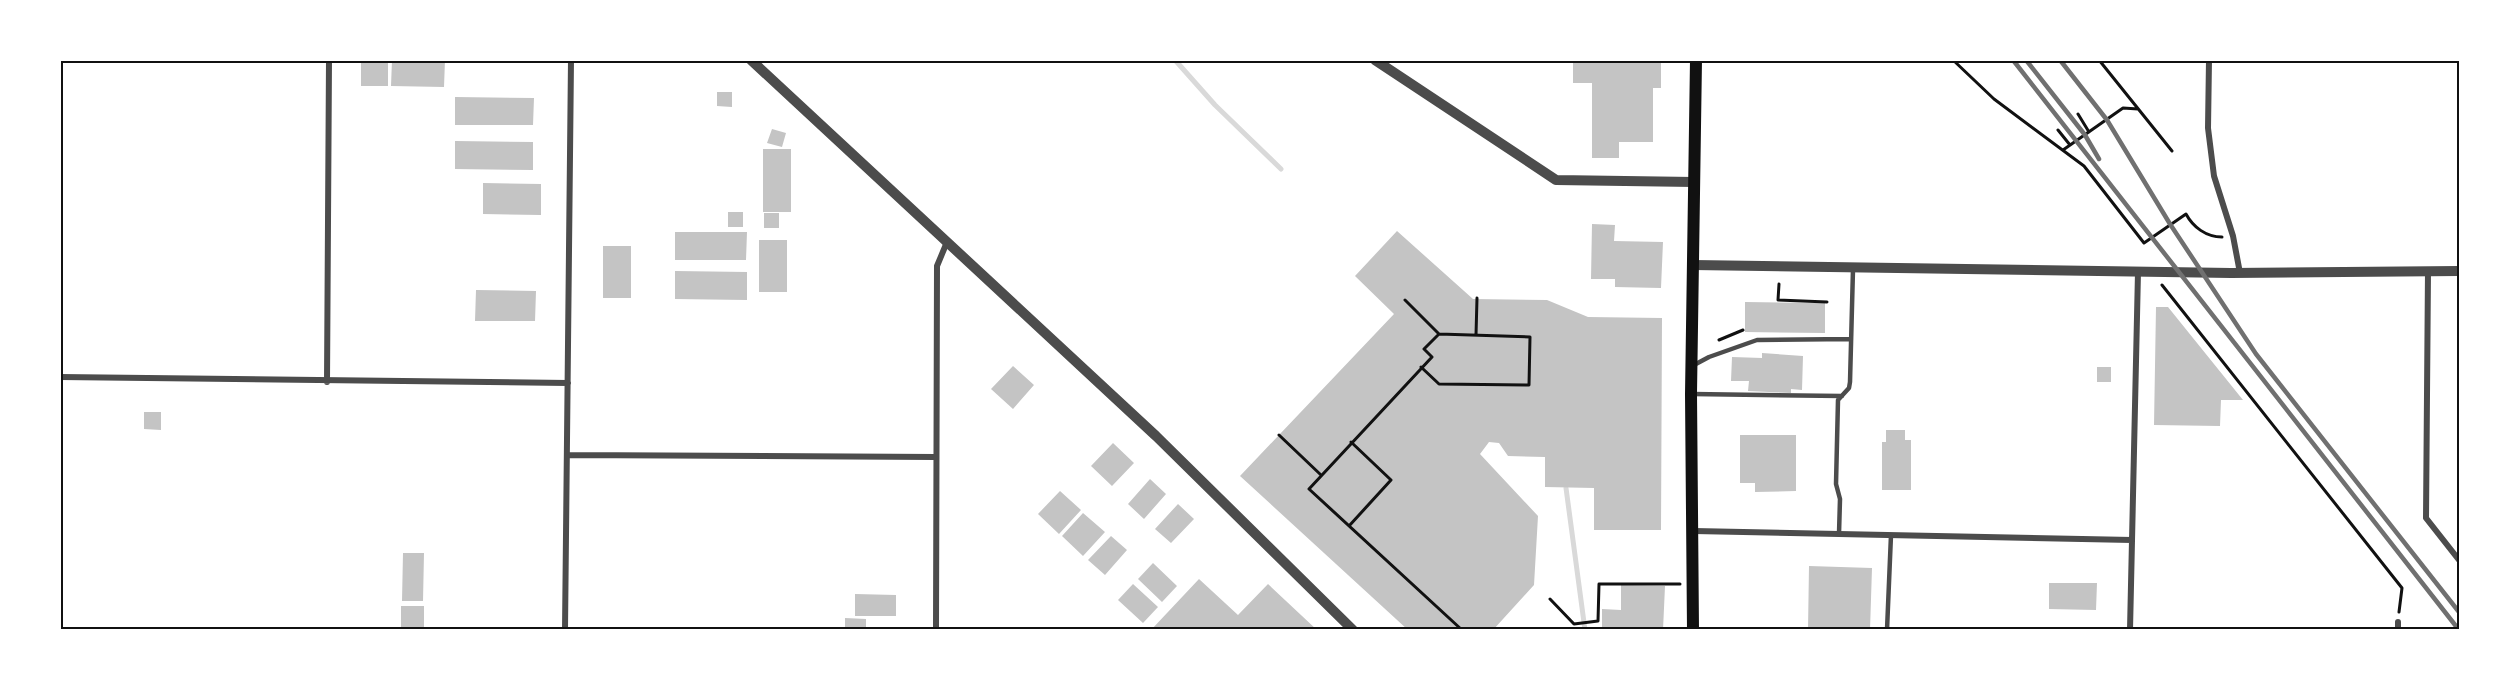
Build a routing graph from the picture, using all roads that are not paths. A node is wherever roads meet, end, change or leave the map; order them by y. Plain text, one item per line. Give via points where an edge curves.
1 (329, 60) edge
2 (571, 60) edge
3 (751, 60) edge
4 (1375, 60) edge
5 (1695, 60) edge
6 (2209, 60) edge
7 (1694, 182) junction
8 (946, 242) junction
9 (1693, 265) junction
10 (1854, 266) junction
11 (2428, 270) junction
12 (2459, 271) edge
13 (2138, 272) junction
14 (2240, 273) junction
15 (1851, 339) junction
16 (1691, 367) junction
17 (60, 377) edge
18 (327, 382) junction
19 (568, 383) junction
20 (1691, 394) junction
21 (1842, 396) junction
22 (567, 455) junction
23 (936, 457) junction
24 (1694, 531) junction
25 (1839, 534) junction
26 (1891, 535) junction
27 (2132, 540) junction
28 (2459, 561) edge
29 (2397, 622) road end
30 (566, 630) edge
31 (936, 630) edge
32 (1353, 630) edge
33 (1693, 630) edge
34 (1887, 630) edge
35 (2130, 630) edge
36 (2397, 630) edge

1 - 18 street
2 - 19 street
3 - 8 street
4 - 7 street via 1556,180
5 - 7 main road
6 - 14 street via 2212,166
7 - 9 main road
8 - 23 street via 936,266
8 - 32 street via 1156,436
9 - 10 street
9 - 16 main road
10 - 13 street
10 - 15 lane
11 - 12 street
11 - 14 street
11 - 28 street via 2426,518
13 - 14 street
13 - 27 street
15 - 16 lane via 1757,340
15 - 21 lane via 1850,382
16 - 20 main road
17 - 18 street
18 - 19 street
19 - 22 street
20 - 21 lane
20 - 24 main road
21 - 25 lane via 1838,400 1836,474
22 - 23 street
22 - 30 street
23 - 31 street
24 - 25 street
24 - 33 main road
25 - 26 street
26 - 27 street
26 - 34 lane
27 - 35 street
29 - 36 street

